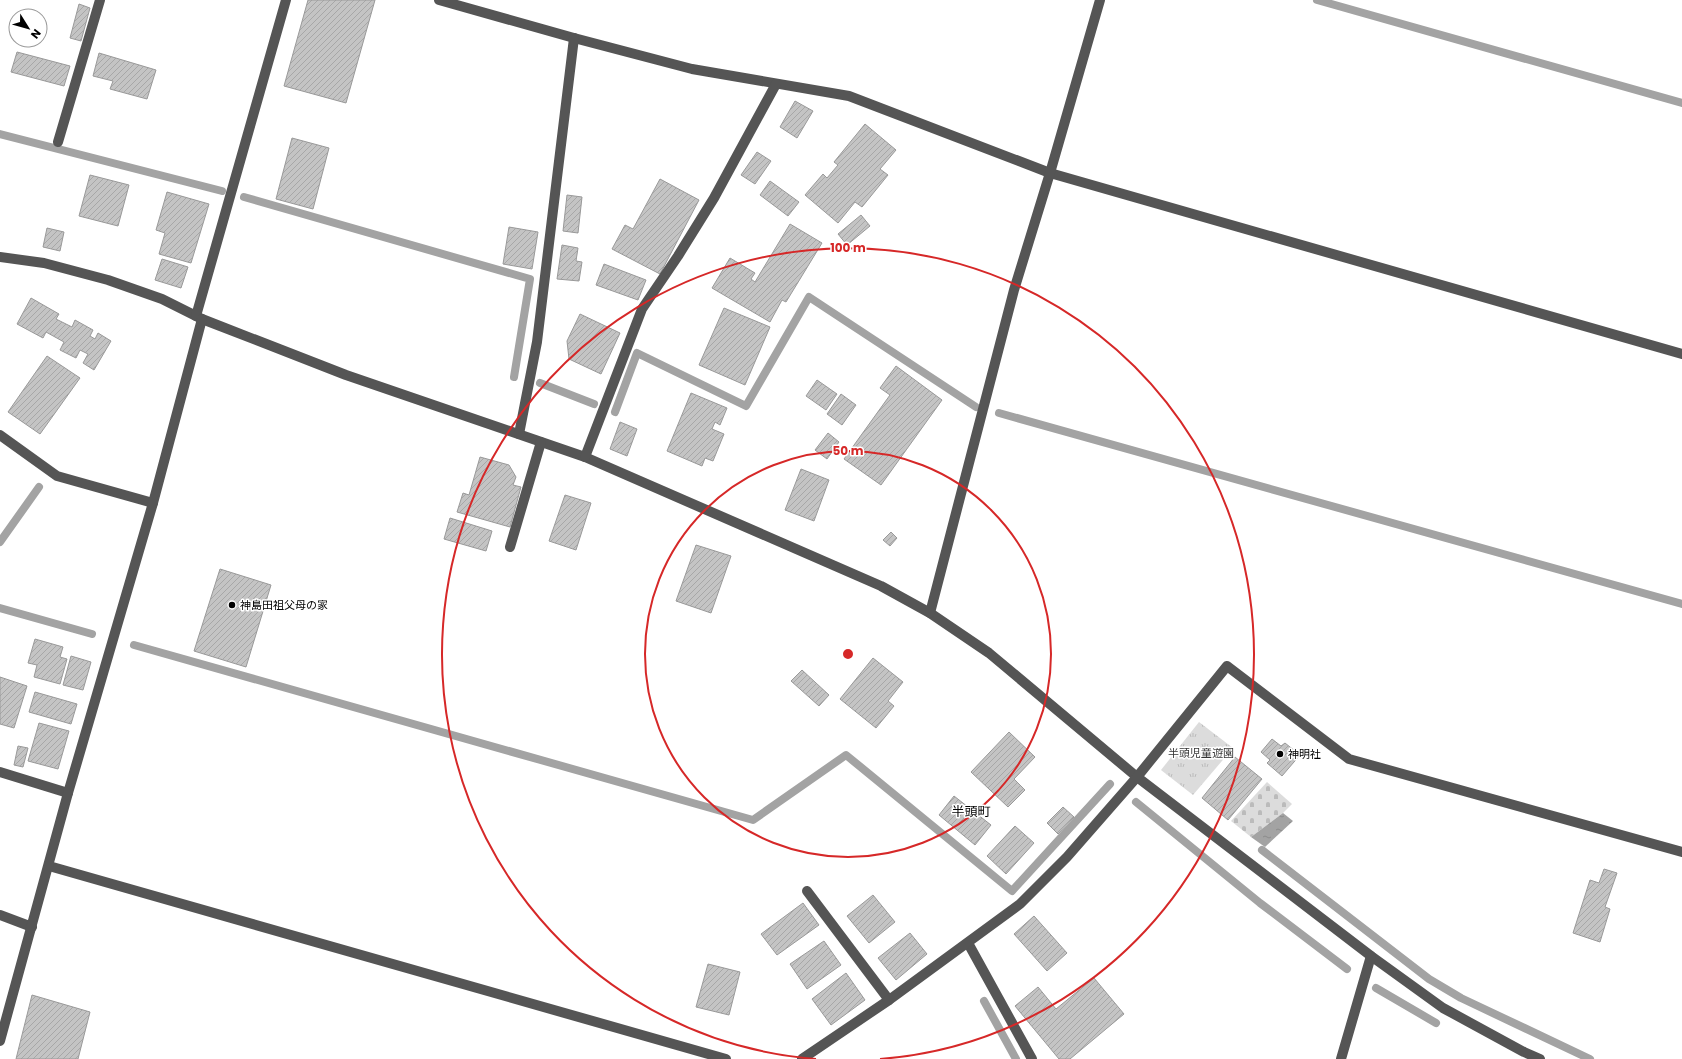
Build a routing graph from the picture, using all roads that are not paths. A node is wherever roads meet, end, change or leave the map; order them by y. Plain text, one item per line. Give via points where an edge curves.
1 (100, 0) edge
2 (286, 0) edge
3 (439, 0) edge
4 (1100, 0) edge
5 (574, 38) junction
6 (776, 84) junction
7 (58, 142) dead end
8 (1050, 173) junction
9 (0, 257) edge
10 (199, 318) junction
11 (1682, 354) edge
12 (519, 434) junction
13 (0, 435) edge
14 (541, 442) junction
15 (584, 457) junction
16 (153, 503) junction
17 (510, 547) dead end
18 (930, 613) junction
19 (0, 772) edge
20 (1137, 777) junction
21 (68, 794) junction
22 (1682, 852) edge
23 (49, 866) junction
24 (807, 891) dead end
25 (0, 915) edge
26 (32, 927) junction
27 (968, 943) junction
28 (1371, 956) junction
29 (889, 1000) junction
30 (0, 1041) edge
31 (726, 1059) edge
32 (802, 1059) edge
33 (1032, 1059) edge
34 (1341, 1059) edge
35 (1540, 1059) edge

1 - 7 street
2 - 10 street
3 - 5 street
4 - 8 street
5 - 6 street via 692,69
5 - 12 street via 537,342
6 - 8 street via 849,96
6 - 15 street via 714,198 642,310
8 - 11 street
8 - 18 street via 1014,290
9 - 10 street via 44,263 108,280 162,299
10 - 12 street via 346,375
10 - 16 street
12 - 14 street
13 - 16 street via 58,476
14 - 15 street
14 - 17 street
15 - 18 street via 881,586
16 - 21 street
18 - 20 street via 989,653
19 - 21 street
20 - 22 street via 1227,666 1349,759
20 - 27 street via 1067,857 1020,904
20 - 28 street
21 - 23 street
23 - 26 street
23 - 31 street
24 - 29 street
25 - 26 street
26 - 30 street
27 - 29 street
27 - 33 street
28 - 34 street
28 - 35 street via 1443,1008
29 - 32 street

